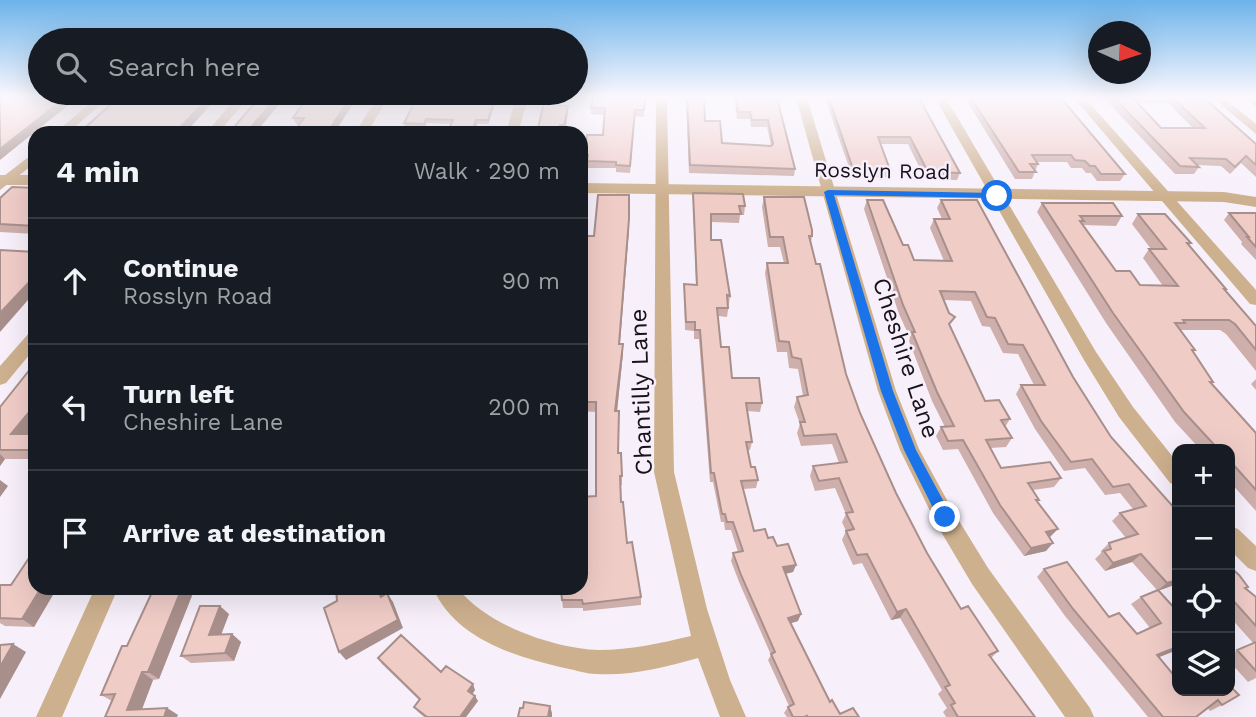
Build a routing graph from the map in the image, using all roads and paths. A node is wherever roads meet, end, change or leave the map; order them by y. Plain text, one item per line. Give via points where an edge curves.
1 (661, 131) edge
2 (811, 131) edge
3 (960, 131) edge
4 (1109, 131) edge
5 (28, 162) edge
6 (28, 180) edge
7 (2, 182) edge
8 (588, 188) edge
9 (661, 190) junction
10 (828, 192) junction
11 (1256, 193) edge
12 (997, 196) junction
13 (1165, 197) junction
14 (1224, 197) junction
15 (1256, 202) edge
16 (1256, 300) edge
17 (28, 345) edge
18 (0, 378) edge
19 (1172, 470) edge
20 (1235, 541) edge
21 (1256, 561) edge
22 (104, 595) edge
23 (448, 595) edge
24 (706, 644) junction
25 (48, 717) edge
26 (733, 717) edge
27 (1081, 717) edge

1 - 9 street, Chantilly Lane
2 - 10 street, Cheshire Lane
3 - 12 street
4 - 13 street
5 - 7 street
6 - 7 street
8 - 9 street, Rosslyn Road
9 - 10 street, Rosslyn Road
9 - 24 street, Chantilly Lane via 664,472
10 - 12 street, Rosslyn Road
10 - 27 street, Cheshire Lane via 887,391 910,450 980,576
11 - 14 street, Rosslyn Road
12 - 13 street, Rosslyn Road
12 - 19 street via 1119,401
13 - 14 street, Rosslyn Road
13 - 16 street
14 - 15 street, Rosslyn Road
17 - 18 street
20 - 21 street
22 - 25 street
23 - 24 street via 490,632 531,649 598,662 662,655
24 - 26 street, Chantilly Lane

